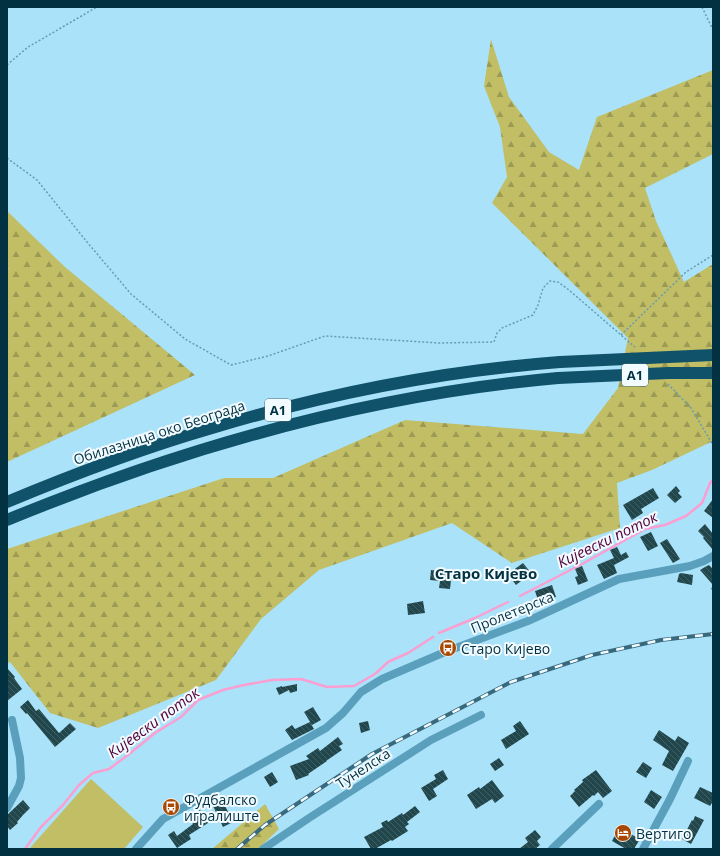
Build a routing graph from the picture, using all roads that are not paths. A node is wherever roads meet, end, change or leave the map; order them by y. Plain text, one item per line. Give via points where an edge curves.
1 (713, 355) edge
2 (713, 373) edge
3 (7, 502) edge
4 (7, 520) edge
5 (713, 556) edge
6 (481, 715) dead end
7 (12, 720) dead end
8 (688, 762) dead end
9 (599, 804) dead end
10 (7, 808) edge
11 (136, 849) edge
12 (264, 849) edge
13 (552, 849) edge
14 (643, 849) edge

1 - 3 highway, Обилазница око Београда / A1, bridge via 515,366 425,378 337,395 267,412 152,447
2 - 4 highway, A1, bridge via 668,373 514,382 418,396 360,408 212,446 85,489
5 - 11 street, Пролетерска via 690,566 619,579 528,621 382,679 361,692 326,728 163,819
6 - 12 street, Тунелска via 430,740
7 - 10 street via 20,758 21,778
8 - 14 street
9 - 13 street

